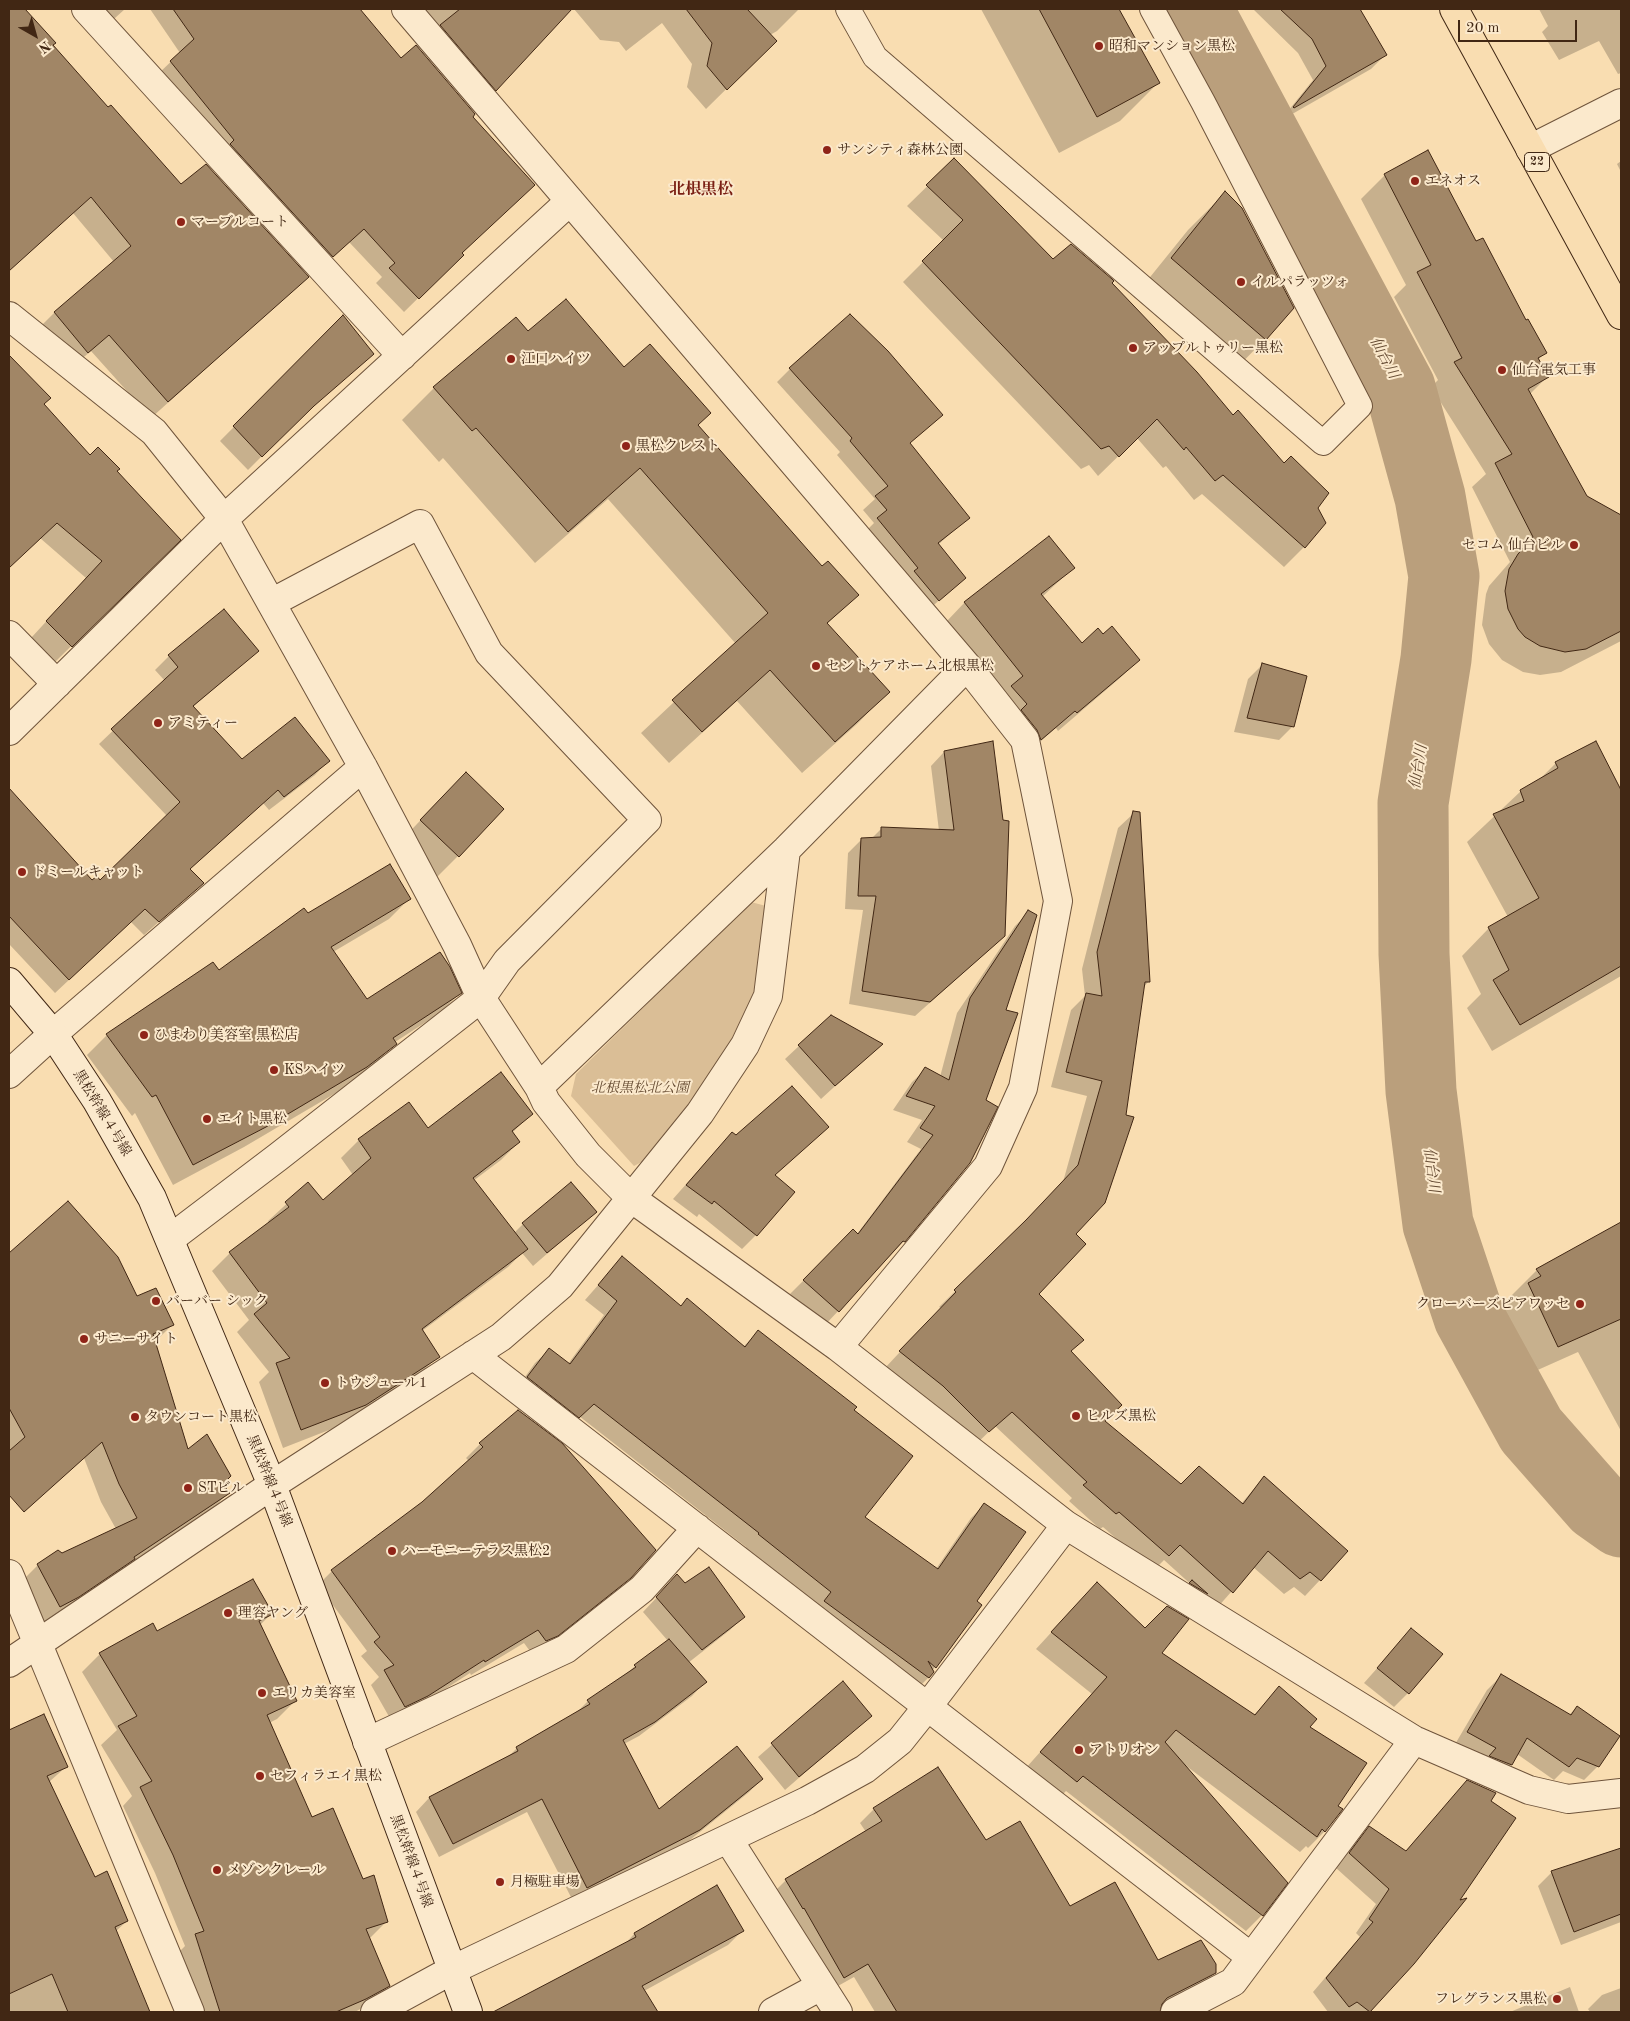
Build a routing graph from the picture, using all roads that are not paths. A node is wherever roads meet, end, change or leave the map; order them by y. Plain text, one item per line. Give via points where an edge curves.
1 (86, 9) edge
2 (406, 9) edge
3 (848, 9) edge
4 (1152, 9) edge
5 (1454, 9) edge
6 (1621, 103) edge
7 (1530, 149) junction
8 (570, 201) junction
9 (1621, 315) edge
10 (9, 316) edge
11 (402, 356) junction
12 (224, 519) junction
13 (271, 603) junction
14 (9, 635) edge
15 (968, 666) junction
16 (57, 684) junction
17 (9, 731) edge
18 (364, 767) junction
19 (786, 850) junction
20 (9, 982) edge
21 (481, 998) junction
22 (53, 1034) junction
23 (9, 1074) edge
24 (539, 1087) junction
25 (631, 1198) junction
26 (170, 1239) junction
27 (838, 1347) junction
28 (473, 1355) junction
29 (272, 1485) junction
30 (1066, 1525) junction
31 (697, 1528) junction
32 (9, 1574) edge
33 (37, 1643) junction
34 (9, 1663) edge
35 (928, 1706) junction
36 (1414, 1740) junction
37 (367, 1742) junction
38 (1621, 1793) edge
39 (728, 1839) junction
40 (1252, 1957) junction
41 (452, 1970) junction
42 (822, 1986) junction
43 (190, 2012) edge
44 (375, 2012) edge
45 (468, 2012) edge
46 (773, 2012) edge
47 (838, 2012) edge
48 (1175, 2012) edge

1 - 11 street
2 - 8 street
3 - 4 lane via 875,57 1323,443 1360,406
5 - 7 main road, 22
6 - 7 street
7 - 9 main road, 22
8 - 11 street
8 - 15 street
10 - 12 street via 154,432
11 - 12 street
12 - 13 street
12 - 16 street
13 - 18 street
13 - 21 street via 420,524 489,653 647,820 506,961
14 - 16 street
15 - 19 street
15 - 27 street via 1025,740 1058,901 1022,1088 988,1166
16 - 17 street
18 - 21 street
18 - 22 street
19 - 24 street
19 - 25 street via 768,996 745,1046 700,1113
20 - 22 street, 黒松幹線４号線
21 - 24 street
21 - 26 street
22 - 23 street
22 - 26 street, 黒松幹線４号線 via 97,1101 152,1198
24 - 25 street via 546,1102 588,1155
25 - 27 street
25 - 28 street via 560,1286 501,1337
26 - 29 street, 黒松幹線４号線
27 - 30 street
28 - 29 street
28 - 31 street
29 - 33 street
29 - 37 street, 黒松幹線４号線
30 - 35 street
30 - 36 street
31 - 35 street
31 - 37 street via 642,1590 566,1649
32 - 33 street
33 - 34 street
33 - 43 street
35 - 39 street via 900,1742 865,1769
35 - 40 street
36 - 38 street via 1529,1790 1568,1800
36 - 40 street
37 - 41 street, 黒松幹線４号線
39 - 41 street
39 - 42 street
40 - 48 street via 1233,1982
41 - 44 street
41 - 45 street, 黒松幹線４号線
42 - 46 street
42 - 47 street

